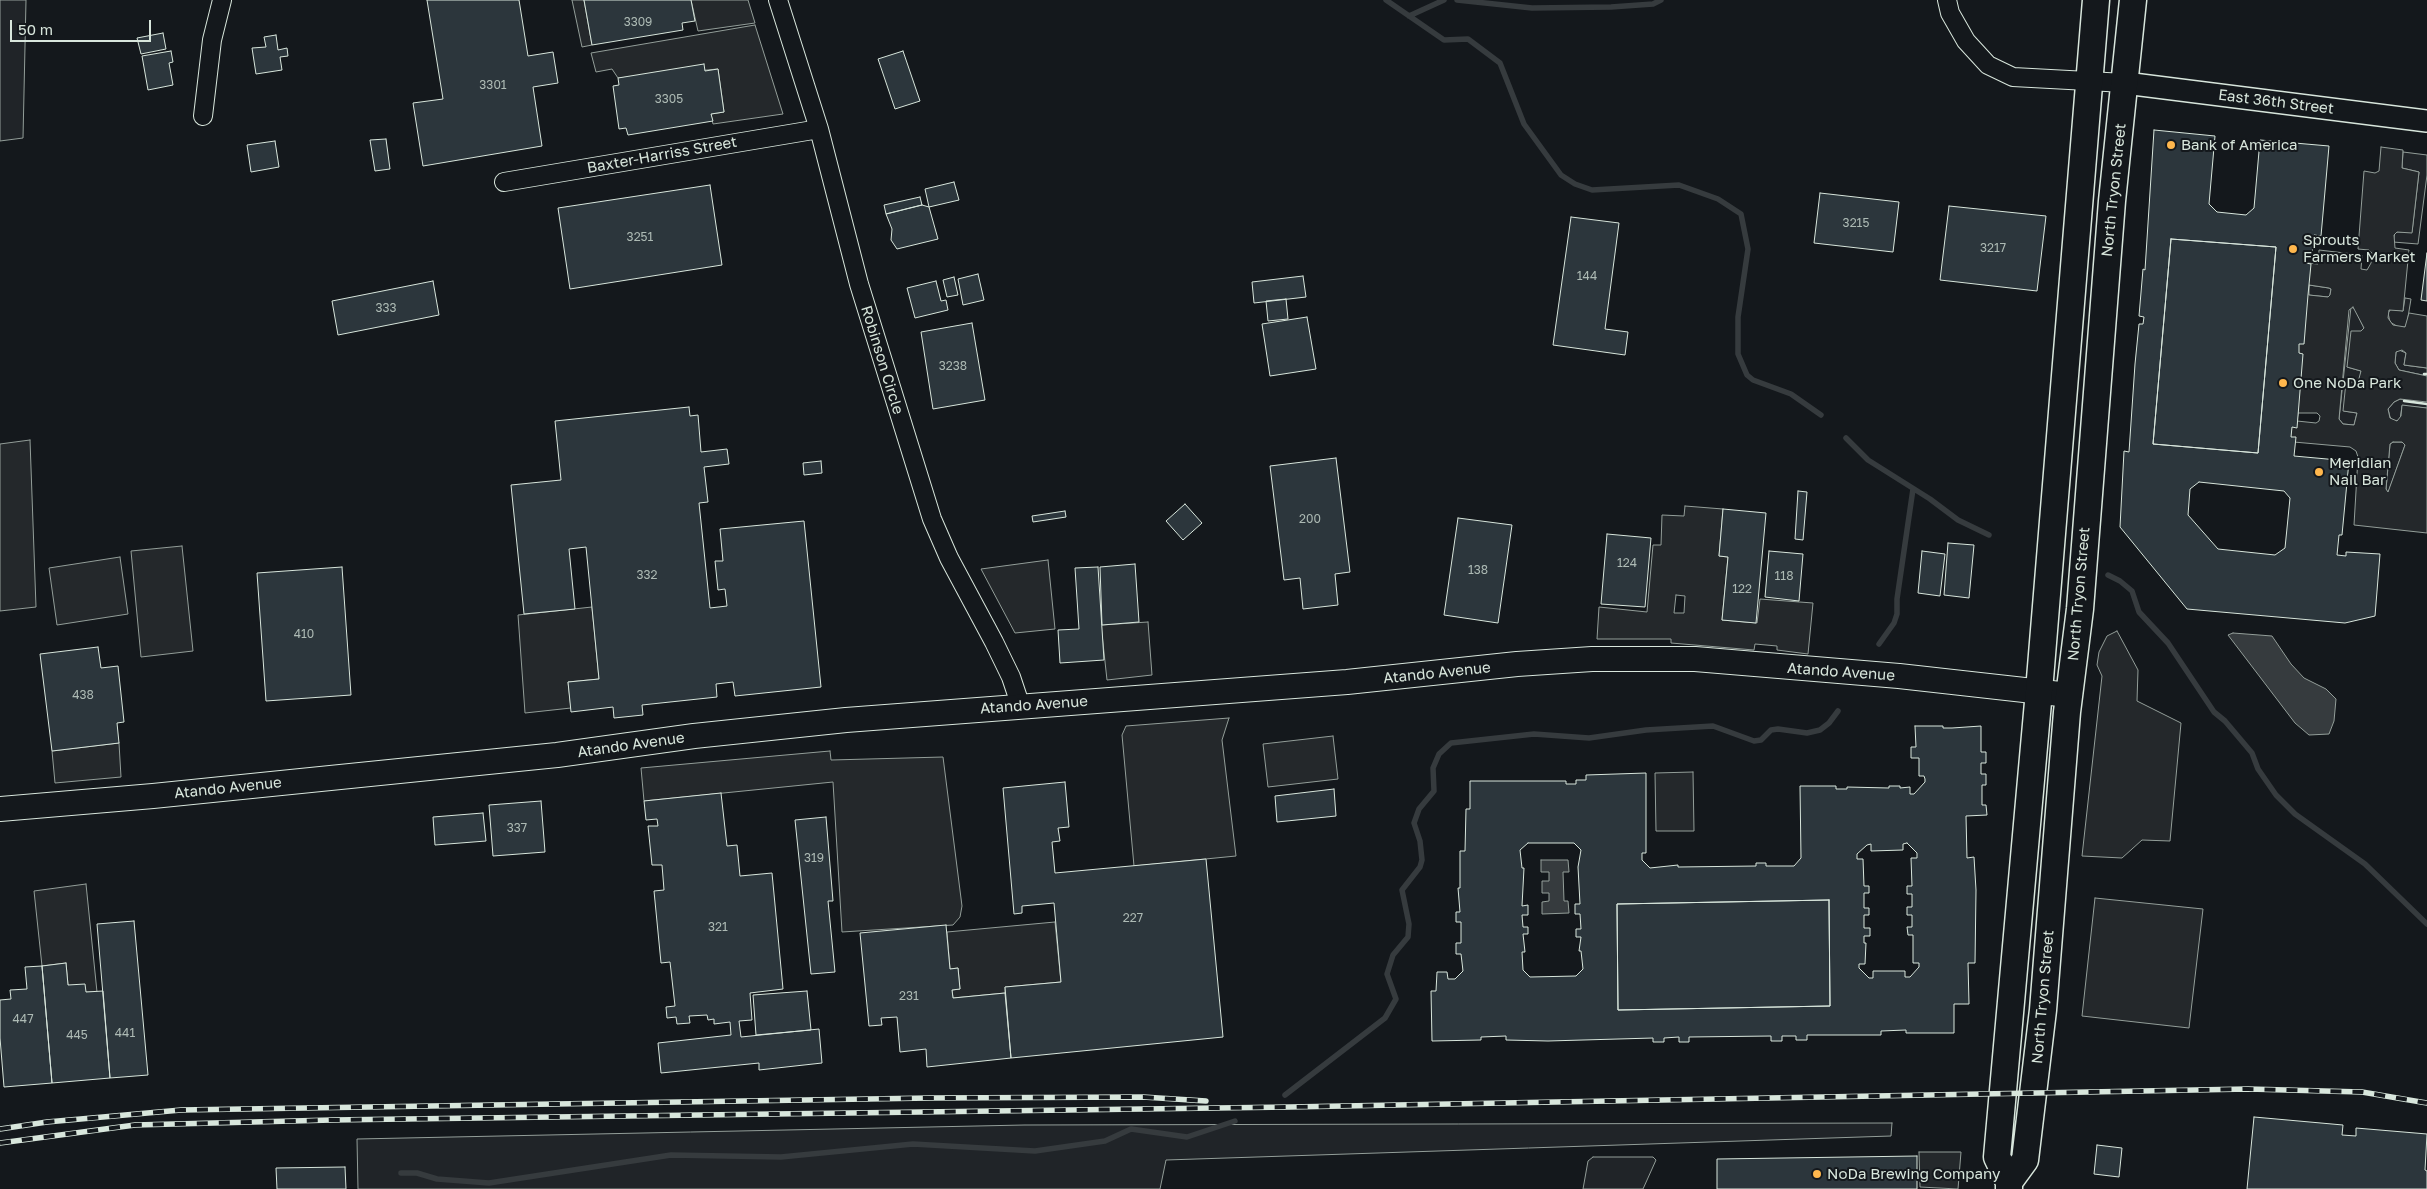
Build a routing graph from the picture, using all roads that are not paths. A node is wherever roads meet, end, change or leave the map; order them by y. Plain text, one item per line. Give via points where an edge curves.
1 (222, 0) edge
2 (778, 0) edge
3 (1947, 0) edge
4 (2096, 0) edge
5 (2133, 0) edge
6 (2089, 81) junction
7 (2125, 83) junction
8 (203, 116) dead end
9 (2427, 121) edge
10 (819, 129) junction
11 (504, 182) dead end
12 (2040, 692) junction
13 (2069, 695) junction
14 (1021, 707) junction
15 (0, 809) edge
16 (2009, 1185) edge

1 - 8 street via 212,40
2 - 10 street, Robinson Circle
3 - 6 street via 1950,13 1966,42 1988,65 2013,77
4 - 6 main road, North Tryon Street
5 - 7 main road, North Tryon Street
6 - 7 street
6 - 12 main road, North Tryon Street
7 - 9 street, East 36th Street
7 - 13 main road, North Tryon Street via 2112,202 2080,609
10 - 11 street, Baxter-Harriss Street
10 - 14 street, Robinson Circle via 859,284 932,519 998,651
12 - 13 main road, Atando Avenue
12 - 14 main road, Atando Avenue via 1899,676 1695,659 1592,659
12 - 16 main road, North Tryon Street via 1997,1157
13 - 16 main road, North Tryon Street via 2034,1093 2025,1160
14 - 15 main road, Atando Avenue via 846,720 541,756

